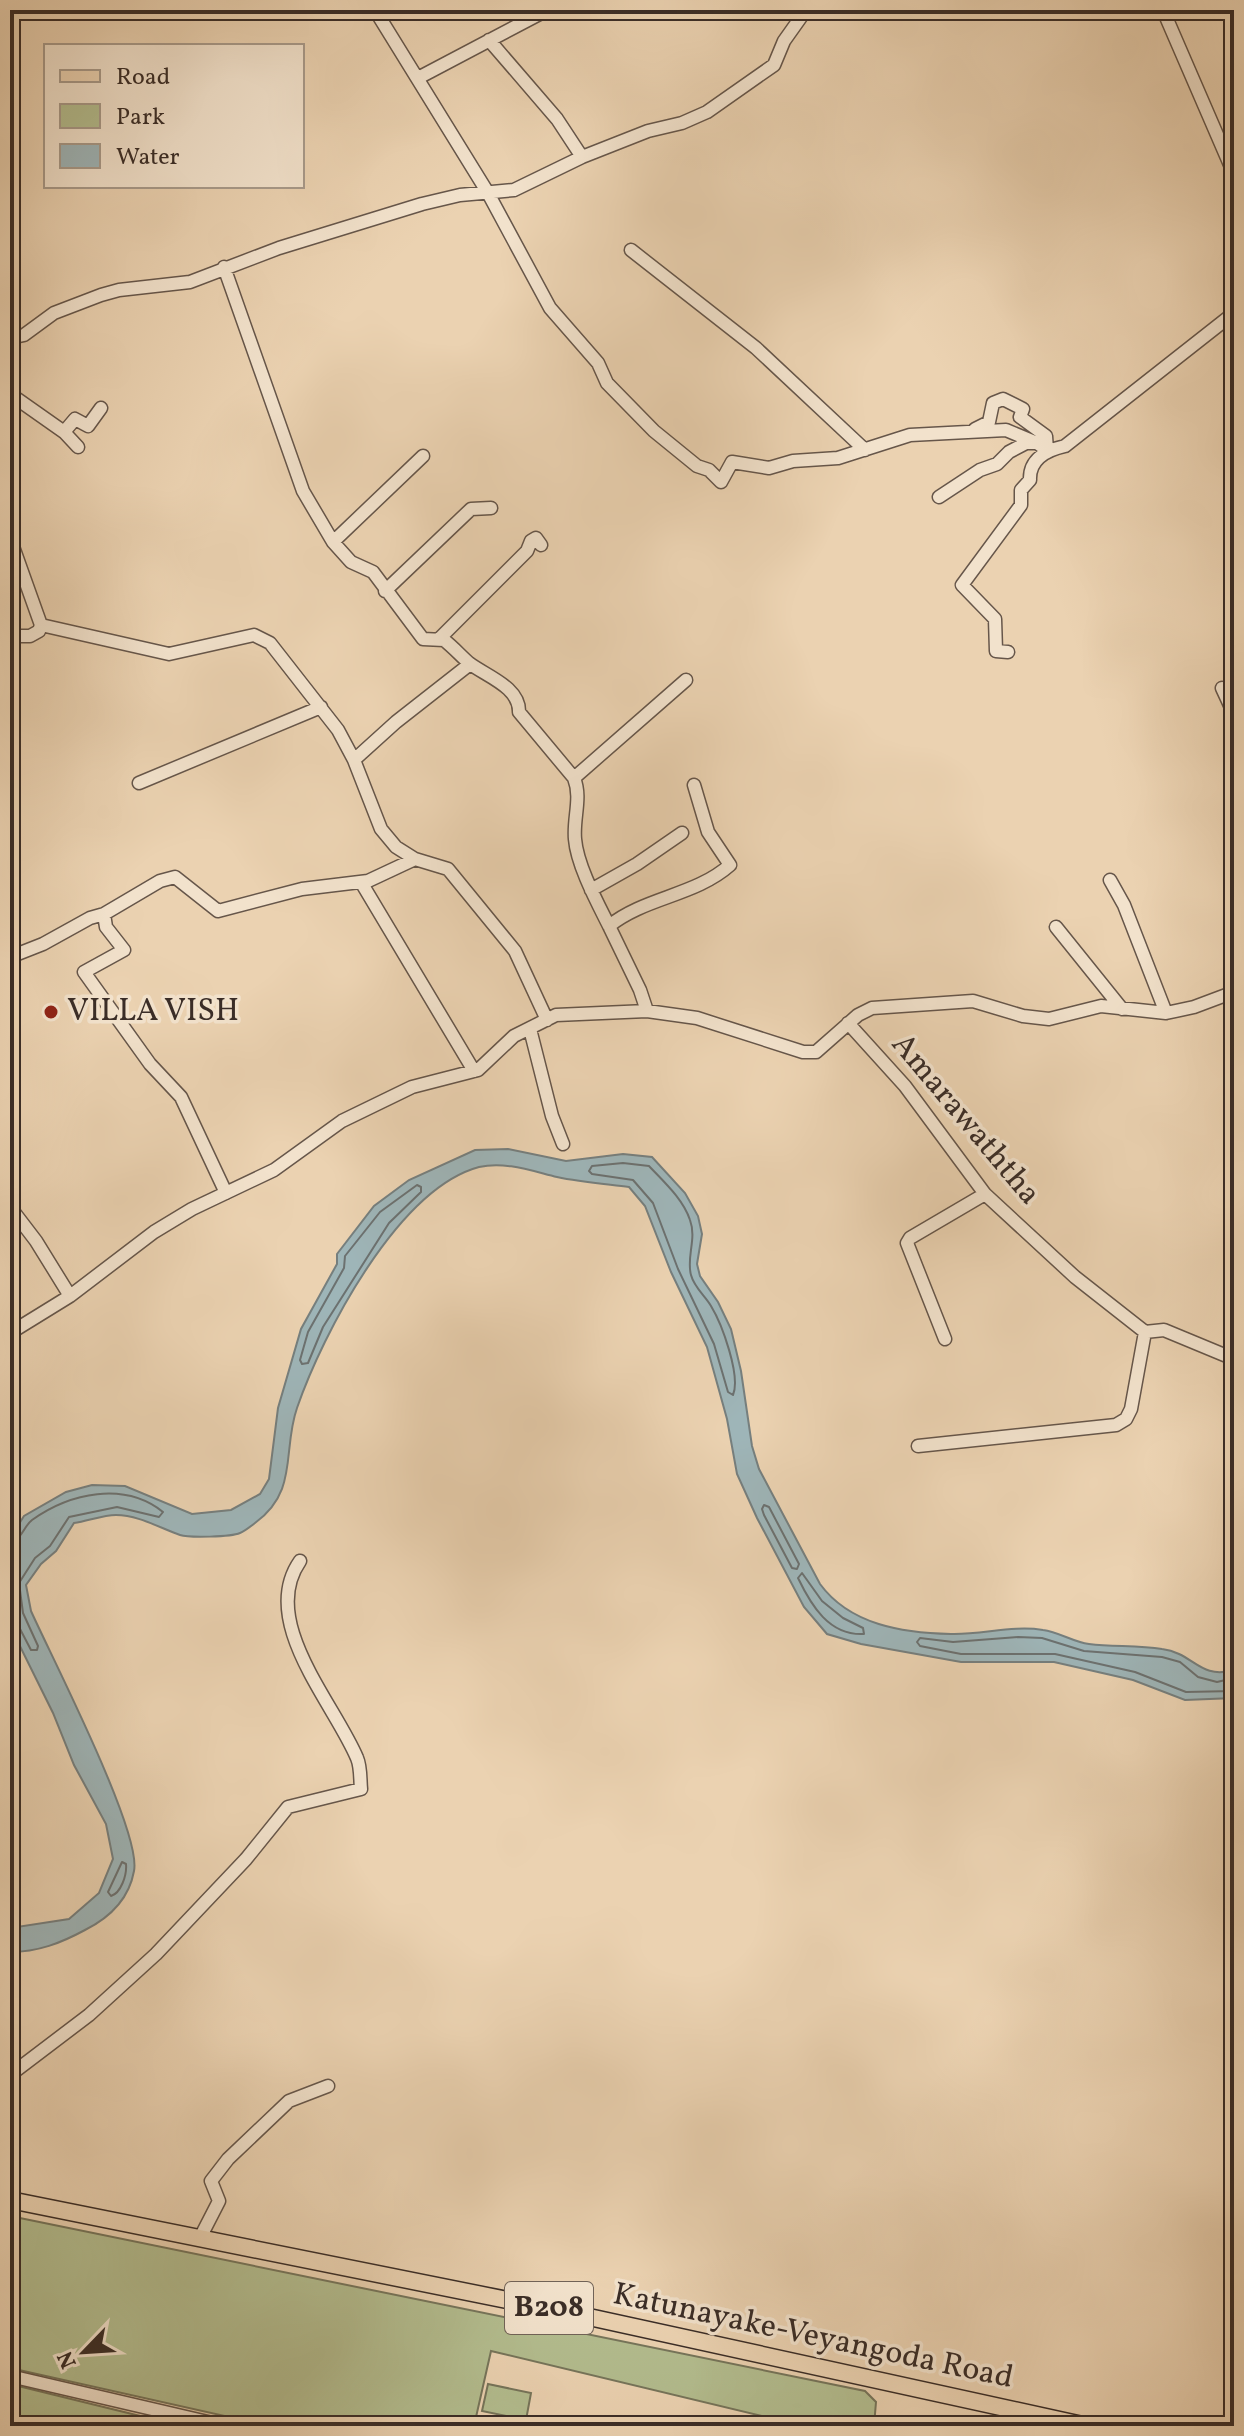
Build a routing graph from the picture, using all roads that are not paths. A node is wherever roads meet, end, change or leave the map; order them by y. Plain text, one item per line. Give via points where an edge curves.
1 (375, 10) edge
2 (547, 10) edge
3 (806, 10) edge
4 (1163, 10) edge
5 (489, 40) junction
6 (418, 78) junction
7 (582, 157) junction
8 (1234, 174) edge
9 (488, 193) junction
10 (631, 250) dead end
11 (224, 267) junction
12 (1234, 313) edge
13 (10, 338) edge
14 (10, 394) edge
15 (101, 408) dead end
16 (64, 432) junction
17 (960, 434) junction
18 (78, 447) dead end
19 (1042, 447) junction
20 (865, 450) junction
21 (423, 456) dead end
22 (939, 497) dead end
23 (491, 508) dead end
24 (11, 541) edge
25 (333, 542) junction
26 (541, 545) dead end
27 (385, 591) junction
28 (41, 625) junction
29 (10, 636) edge
30 (438, 640) junction
31 (1008, 652) dead end
32 (470, 664) junction
33 (686, 680) dead end
34 (1222, 688) dead end
35 (321, 707) junction
36 (1234, 714) edge
37 (354, 760) junction
38 (574, 778) junction
39 (139, 783) dead end
40 (694, 785) dead end
41 (682, 833) dead end
42 (415, 859) junction
43 (1110, 880) dead end
44 (361, 882) junction
45 (591, 890) junction
46 (104, 914) junction
47 (609, 926) junction
48 (1056, 927) dead end
49 (10, 957) edge
50 (1234, 992) edge
51 (1122, 1009) junction
52 (647, 1011) junction
53 (1166, 1013) junction
54 (547, 1020) junction
55 (848, 1023) junction
56 (530, 1029) junction
57 (474, 1071) junction
58 (563, 1144) dead end
59 (226, 1193) junction
60 (985, 1194) junction
61 (10, 1207) edge
62 (70, 1296) junction
63 (1145, 1332) junction
64 (10, 1333) edge
65 (945, 1339) dead end
66 (1234, 1359) edge
67 (918, 1446) dead end
68 (300, 1561) dead end
69 (10, 2075) edge
70 (328, 2086) dead end
71 (10, 2200) edge
72 (200, 2238) junction
73 (10, 2376) edge
74 (225, 2426) edge
75 (1087, 2426) edge

1 - 6 street
2 - 5 street
3 - 7 street via 774,65 707,112
4 - 8 street
5 - 6 street
5 - 7 street via 557,119
6 - 9 street
7 - 9 street via 514,190
9 - 11 street via 422,204
9 - 20 street via 550,308 598,363 607,383 697,466 721,482 732,462 769,468
10 - 20 street via 756,348
11 - 13 street via 190,282 119,290 54,313 24,335
11 - 25 street via 303,491
12 - 19 street via 1065,446
14 - 16 street
15 - 16 street via 88,426 75,419
16 - 18 street
17 - 19 street via 1006,430
17 - 19 street via 985,426 993,403 1003,399 1023,409 1020,417 1046,436
17 - 20 street via 910,435
19 - 22 street via 1026,443
19 - 31 street via 1021,490 1021,505 962,585 995,619 996,651
21 - 25 street
23 - 27 street via 471,509
24 - 28 street
25 - 27 street via 351,562 373,572
26 - 30 street via 536,538 531,541
27 - 30 street via 423,639
28 - 29 street via 30,636
28 - 35 street via 169,654 254,635 270,643
30 - 32 street
32 - 37 street
32 - 38 street via 508,689 519,712
33 - 38 street
34 - 36 street
35 - 37 street
35 - 39 street
37 - 42 street via 381,829
38 - 45 street via 579,790 575,842
40 - 47 street via 708,832 730,865 712,880 626,912
41 - 45 street
42 - 44 street
42 - 54 street via 448,869 515,951
43 - 53 street
44 - 46 street via 302,889 218,911 175,877
44 - 57 street
45 - 47 street
46 - 49 street
46 - 59 street via 106,927 124,950 84,972 150,1064 181,1097
47 - 52 street
48 - 51 street
50 - 53 street
51 - 53 street
51 - 55 street via 1101,1006 1049,1019 973,1001 872,1008
52 - 54 street via 556,1015
52 - 55 street via 697,1018 803,1052 816,1052
54 - 56 street
55 - 60 street, Amarawaththa via 905,1086
56 - 57 street
56 - 58 street
57 - 59 street via 412,1087 342,1121 274,1170
59 - 62 street via 154,1232
60 - 63 street, Amarawaththa via 1075,1277
60 - 65 street via 907,1243
61 - 62 street
62 - 64 street
63 - 66 street via 1164,1330
63 - 67 street via 1131,1409 1116,1425
68 - 69 street via 291,1573 290,1623 308,1669 359,1761 361,1789 288,1807 156,1954 89,2015
70 - 72 street via 289,2101 228,2159 211,2181 219,2201
71 - 72 main road, Katunayake-Veyangoda Road / B208
72 - 75 main road, Katunayake-Veyangoda Road / B208
73 - 74 street

